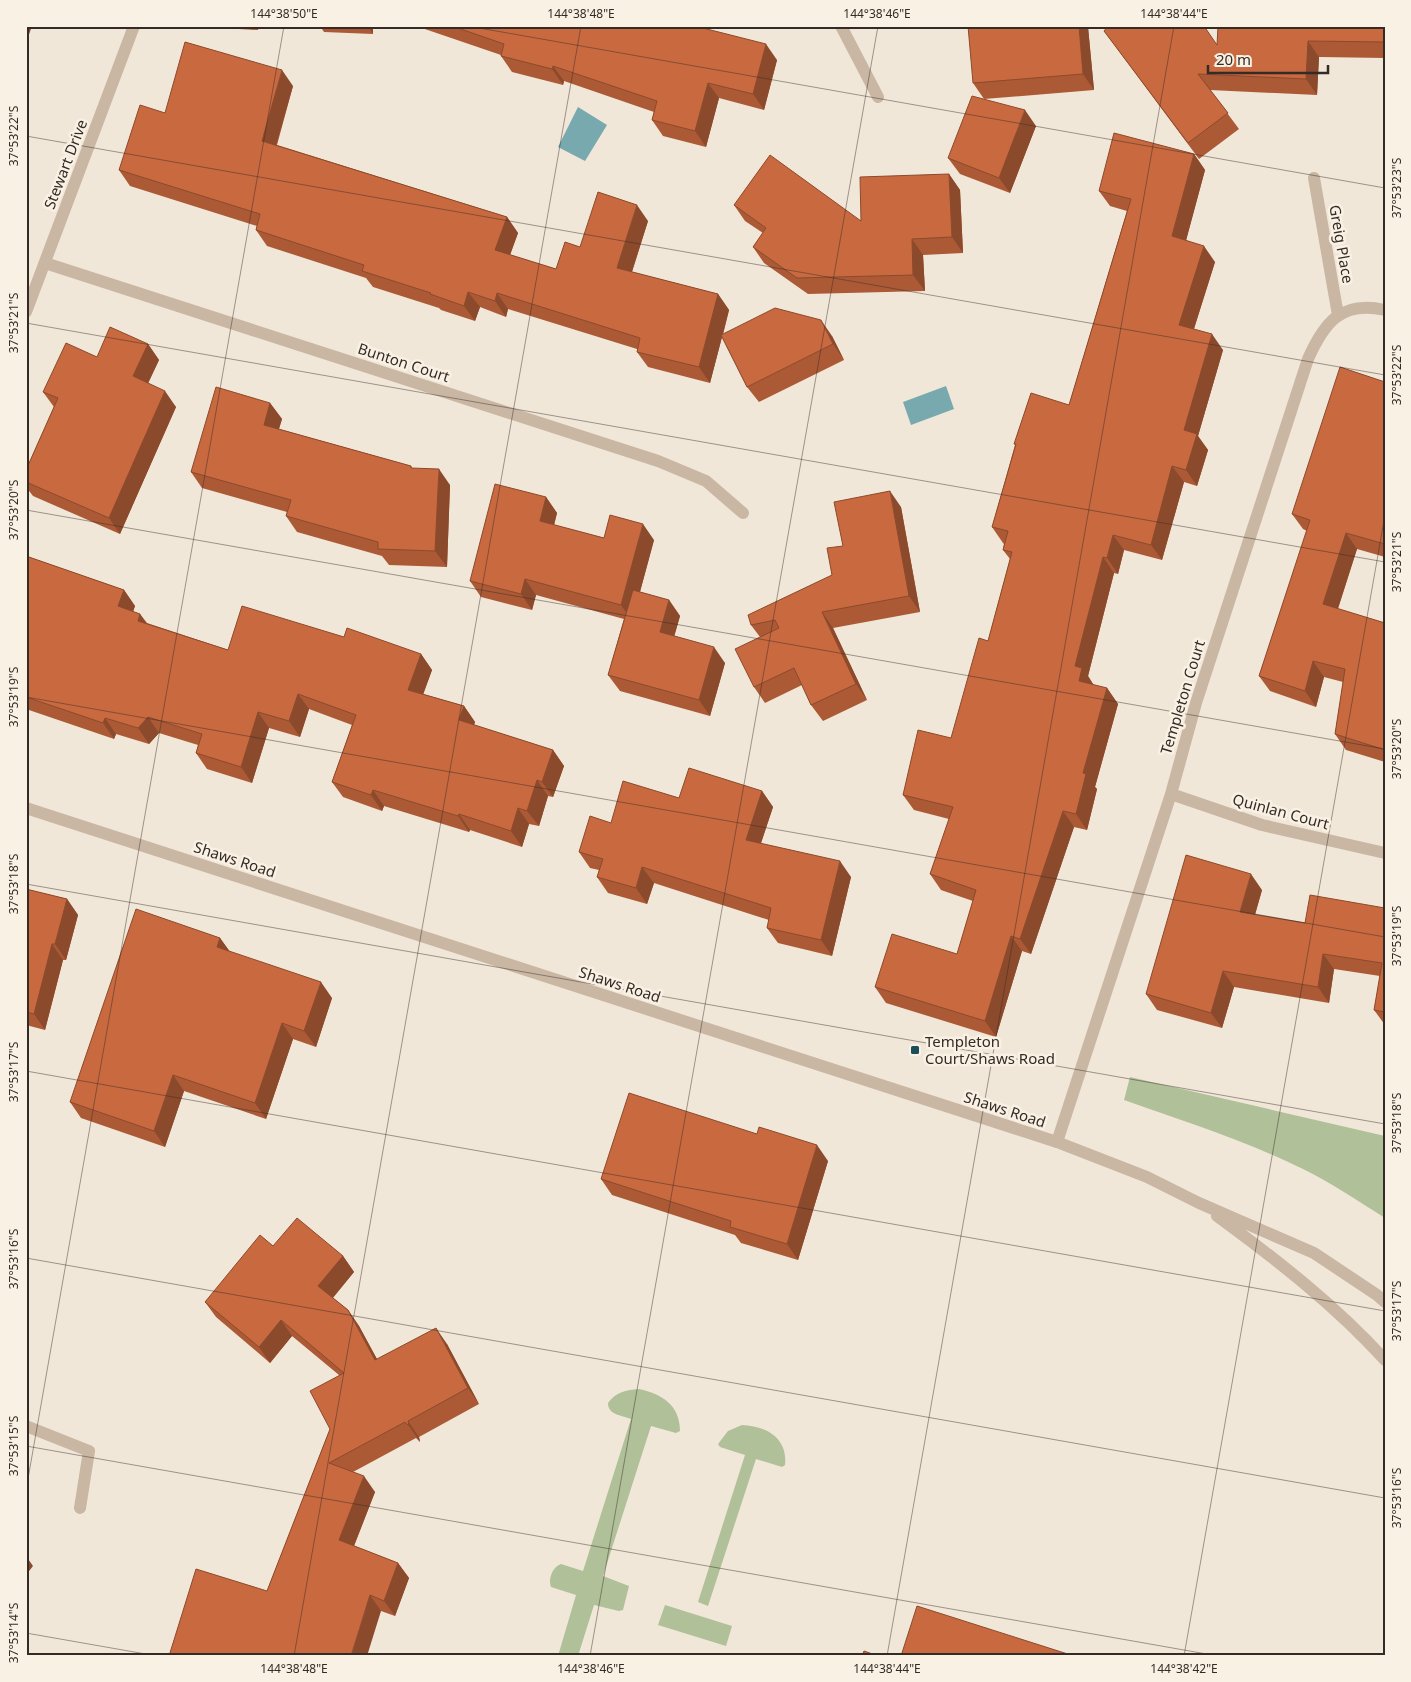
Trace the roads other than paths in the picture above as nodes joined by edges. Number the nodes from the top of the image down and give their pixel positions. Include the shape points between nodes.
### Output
1 (134, 26) edge
2 (841, 26) edge
3 (878, 97) dead end
4 (1314, 178) dead end
5 (45, 263) junction
6 (1385, 310) edge
7 (26, 312) edge
8 (1338, 315) junction
9 (743, 513) dead end
10 (1170, 794) junction
11 (26, 808) edge
12 (1385, 853) edge
13 (1057, 1142) junction
14 (1199, 1203) junction
15 (1385, 1302) edge
16 (1385, 1360) edge
17 (26, 1426) edge
18 (80, 1508) dead end

1 - 5 street, Stewart Drive
2 - 3 street
4 - 8 street, Greig Place
5 - 7 street, Stewart Drive
5 - 9 street, Bunton Court via 658,462 706,481
6 - 8 street, Templeton Court via 1362,308
8 - 10 street, Templeton Court via 1322,329 1308,359 1196,702
10 - 12 street, Quinlan Court via 1262,825
10 - 13 street, Templeton Court
11 - 13 street, Shaws Road
13 - 14 street, Shaws Road via 1147,1177
14 - 15 street, Shaws Road via 1314,1253
14 - 16 street, Shaws Road via 1276,1259 1333,1307
17 - 18 street via 89,1451

